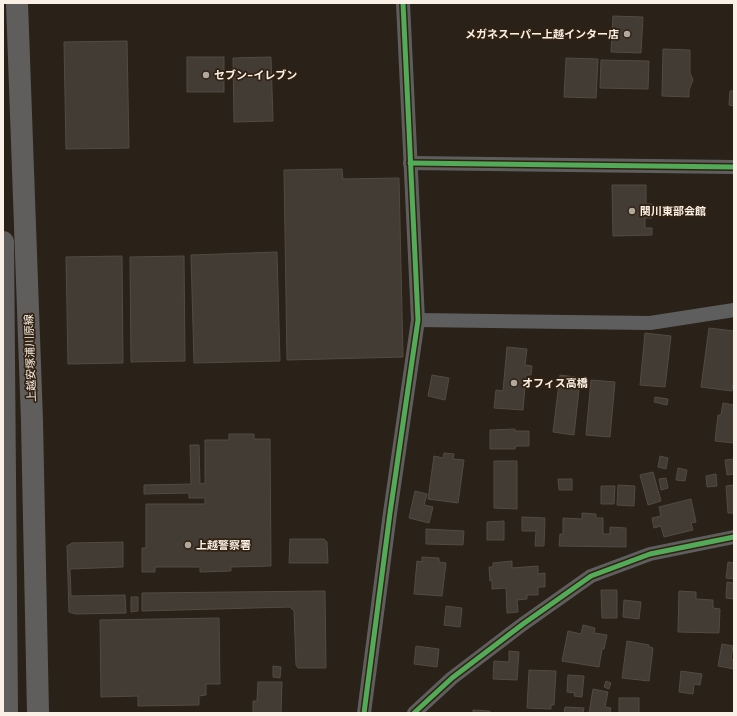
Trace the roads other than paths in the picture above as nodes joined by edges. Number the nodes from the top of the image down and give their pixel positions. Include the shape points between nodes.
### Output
1 (18, 3) edge
2 (403, 3) edge
3 (410, 163) junction
4 (734, 167) edge
5 (3, 242) edge
6 (3, 248) edge
7 (734, 310) edge
8 (418, 320) junction
9 (734, 537) edge
10 (6, 708) edge
11 (38, 713) edge
12 (364, 713) edge
13 (414, 713) edge

1 - 11 main road, 上越安塚浦川原線 via 32,421
2 - 3 street
3 - 4 street
3 - 8 street
5 - 6 main road
6 - 10 main road
7 - 8 street via 650,323
8 - 12 street
9 - 13 street via 650,554 591,576 452,678

